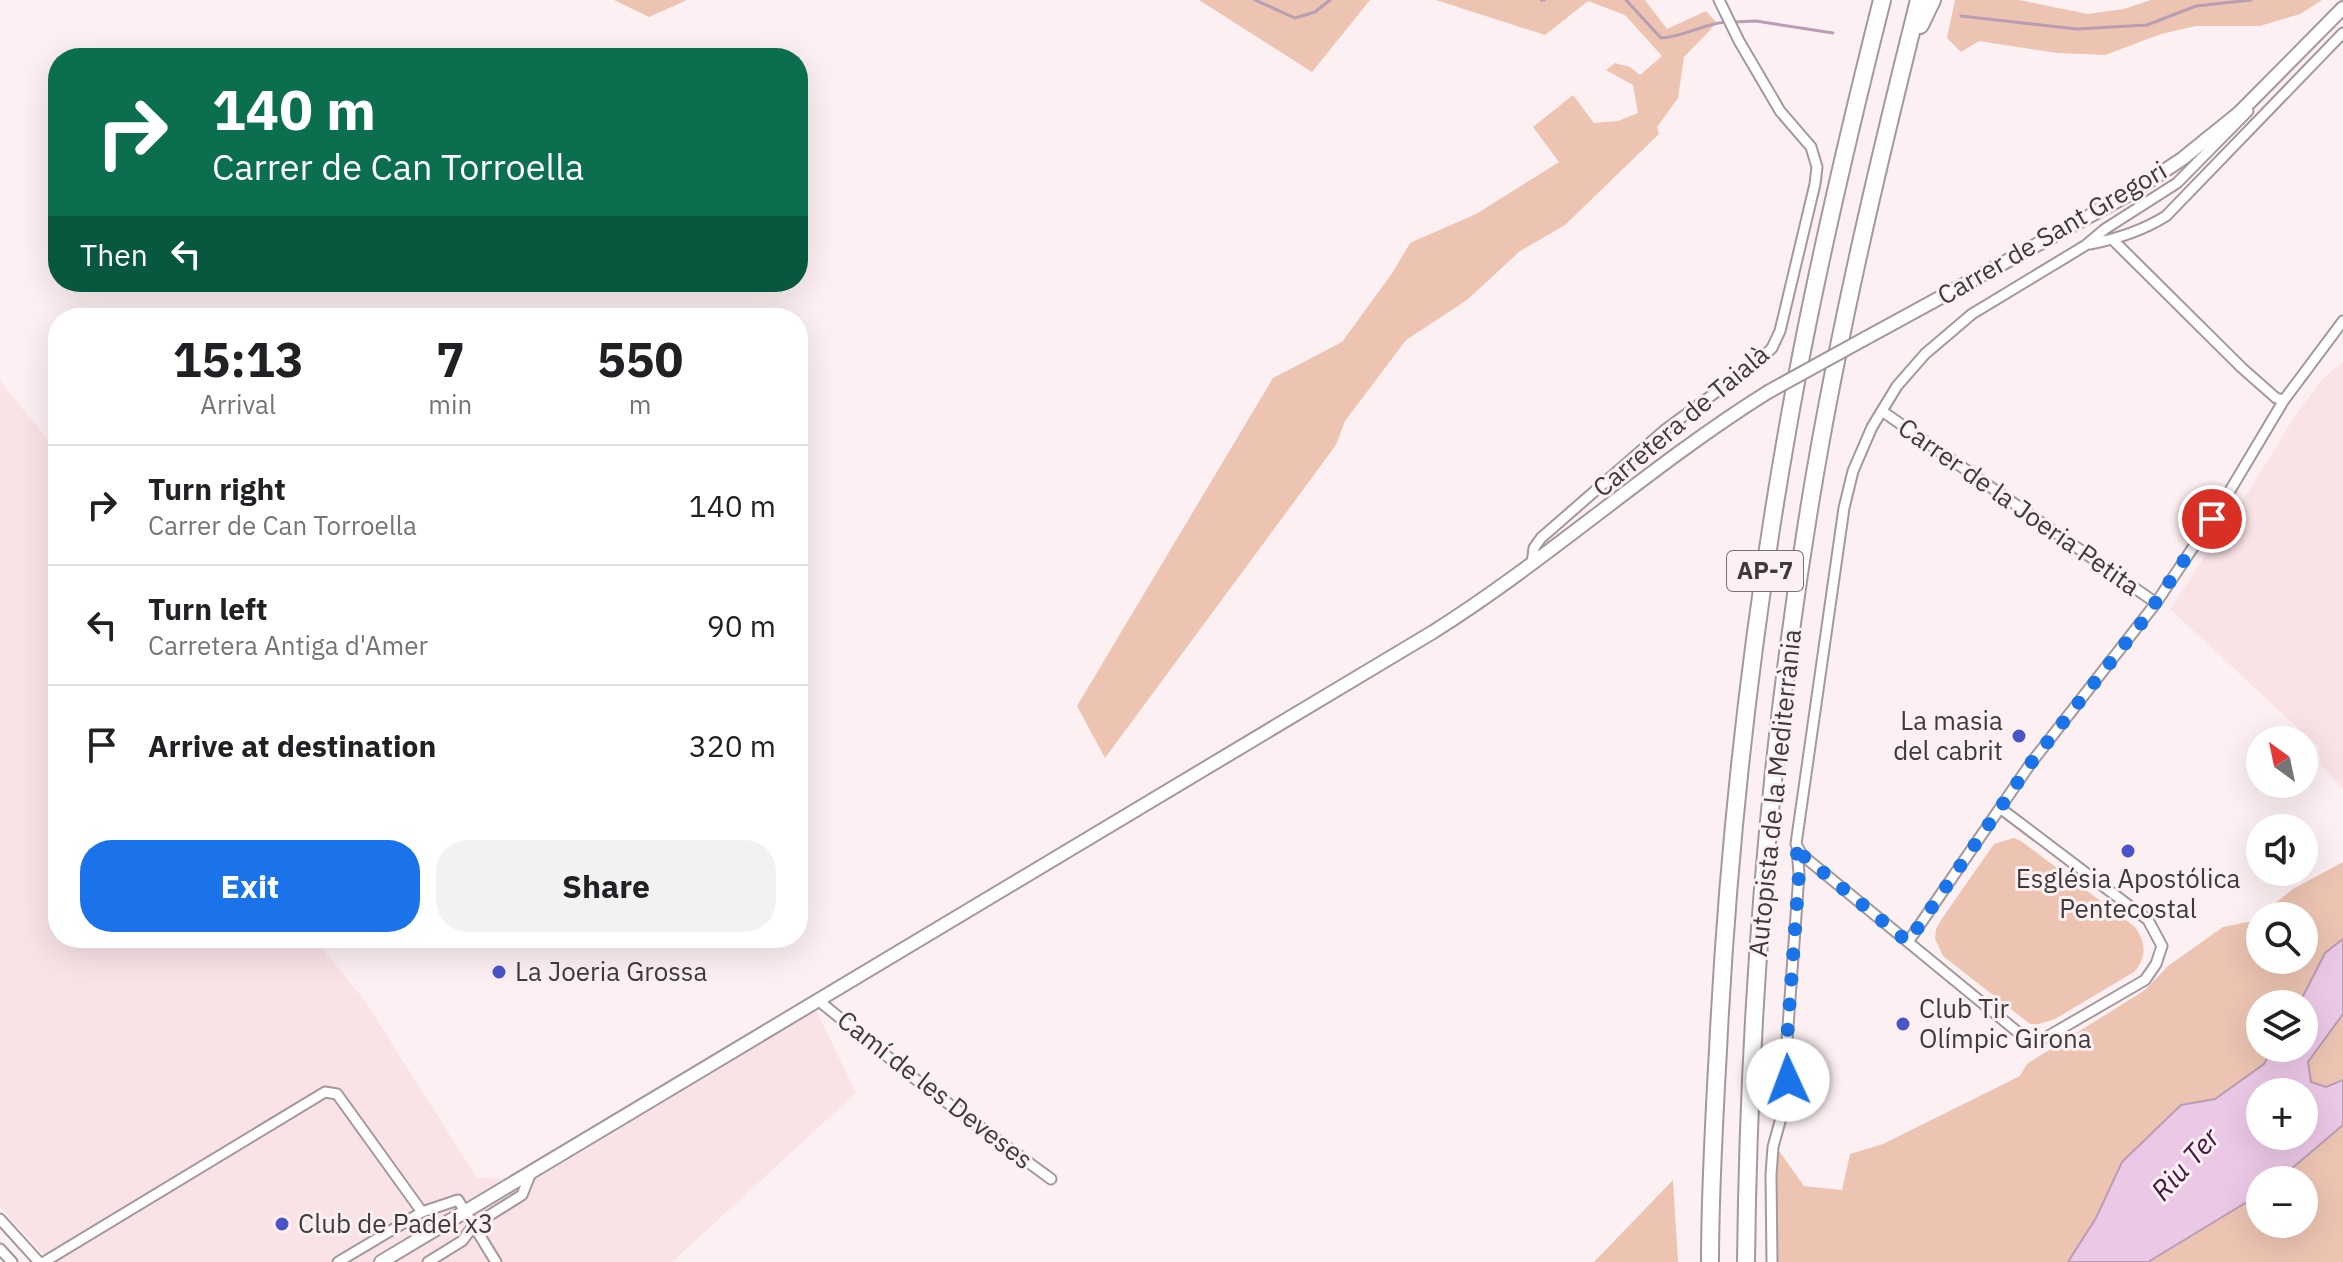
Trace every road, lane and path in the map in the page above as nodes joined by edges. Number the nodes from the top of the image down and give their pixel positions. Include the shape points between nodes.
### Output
1 (1719, 0) edge
2 (1882, 0) edge
3 (1919, 0) edge
4 (1932, 0) edge
5 (2343, 8) edge
6 (2343, 33) edge
7 (1903, 63) junction
8 (2267, 86) junction
9 (2113, 240) junction
10 (2086, 245) junction
11 (2343, 321) edge
12 (2284, 400) junction
13 (1882, 411) junction
14 (1532, 564) junction
15 (2156, 603) junction
16 (2000, 808) junction
17 (1796, 844) junction
18 (1908, 942) junction
19 (819, 1001) junction
20 (530, 1175) junction
21 (1051, 1179) dead end
22 (422, 1212) junction
23 (466, 1212) junction
24 (0, 1219) edge
25 (474, 1225) junction
26 (0, 1249) edge
27 (12, 1262) edge
28 (41, 1262) edge
29 (338, 1262) edge
30 (381, 1262) edge
31 (428, 1262) edge
32 (496, 1262) edge
33 (1710, 1262) edge
34 (1746, 1262) edge
35 (1772, 1262) edge

1 - 14 street, Carretera de Taialà via 1763,84 1811,147 1816,163 1780,331 1761,359 1666,429 1541,538
2 - 33 highway, Autopista de la Mediterrània / AP-7 via 1811,307 1761,595 1725,914
3 - 7 highway, Autopista de la Mediterrània / AP-7
4 - 7 highway
5 - 8 main road, Carrer de Sant Gregori
6 - 9 street, Carrer de Sant Gregori via 2166,216
7 - 34 highway, Autopista de la Mediterrània / AP-7 via 1844,321 1795,605 1759,928
8 - 10 street, Carrer de Sant Gregori via 2187,175
8 - 14 main road, Carrer de Sant Gregori, bridge via 2203,143 2128,195 1768,392 1682,448
9 - 10 street, Carrer de Sant Gregori
9 - 12 street via 2242,368
10 - 13 street via 1972,314 1909,371
11 - 12 street
12 - 15 street
13 - 15 street, Carrer de la Joeria Petita
13 - 17 street via 1862,448 1844,508
14 - 19 main road, Carrer de Sant Gregori via 1419,640
15 - 16 street
16 - 18 street
16 - 18 street via 2148,920 2162,946 2156,964 2145,980 2045,1038 2033,1039 2025,1038
17 - 18 street via 1802,855
17 - 35 street via 1799,874 1787,1096 1771,1175
19 - 20 main road, Carrer de Sant Gregori
19 - 21 street, Camí de les Deveses
20 - 23 main road, Carrer de Sant Gregori
20 - 25 street via 522,1195
22 - 23 street via 458,1200
22 - 28 street via 337,1094 325,1092
22 - 29 street
23 - 25 street
23 - 30 main road, Carrer de Sant Gregori
24 - 28 street
25 - 31 street via 462,1241
25 - 32 street
26 - 27 street

